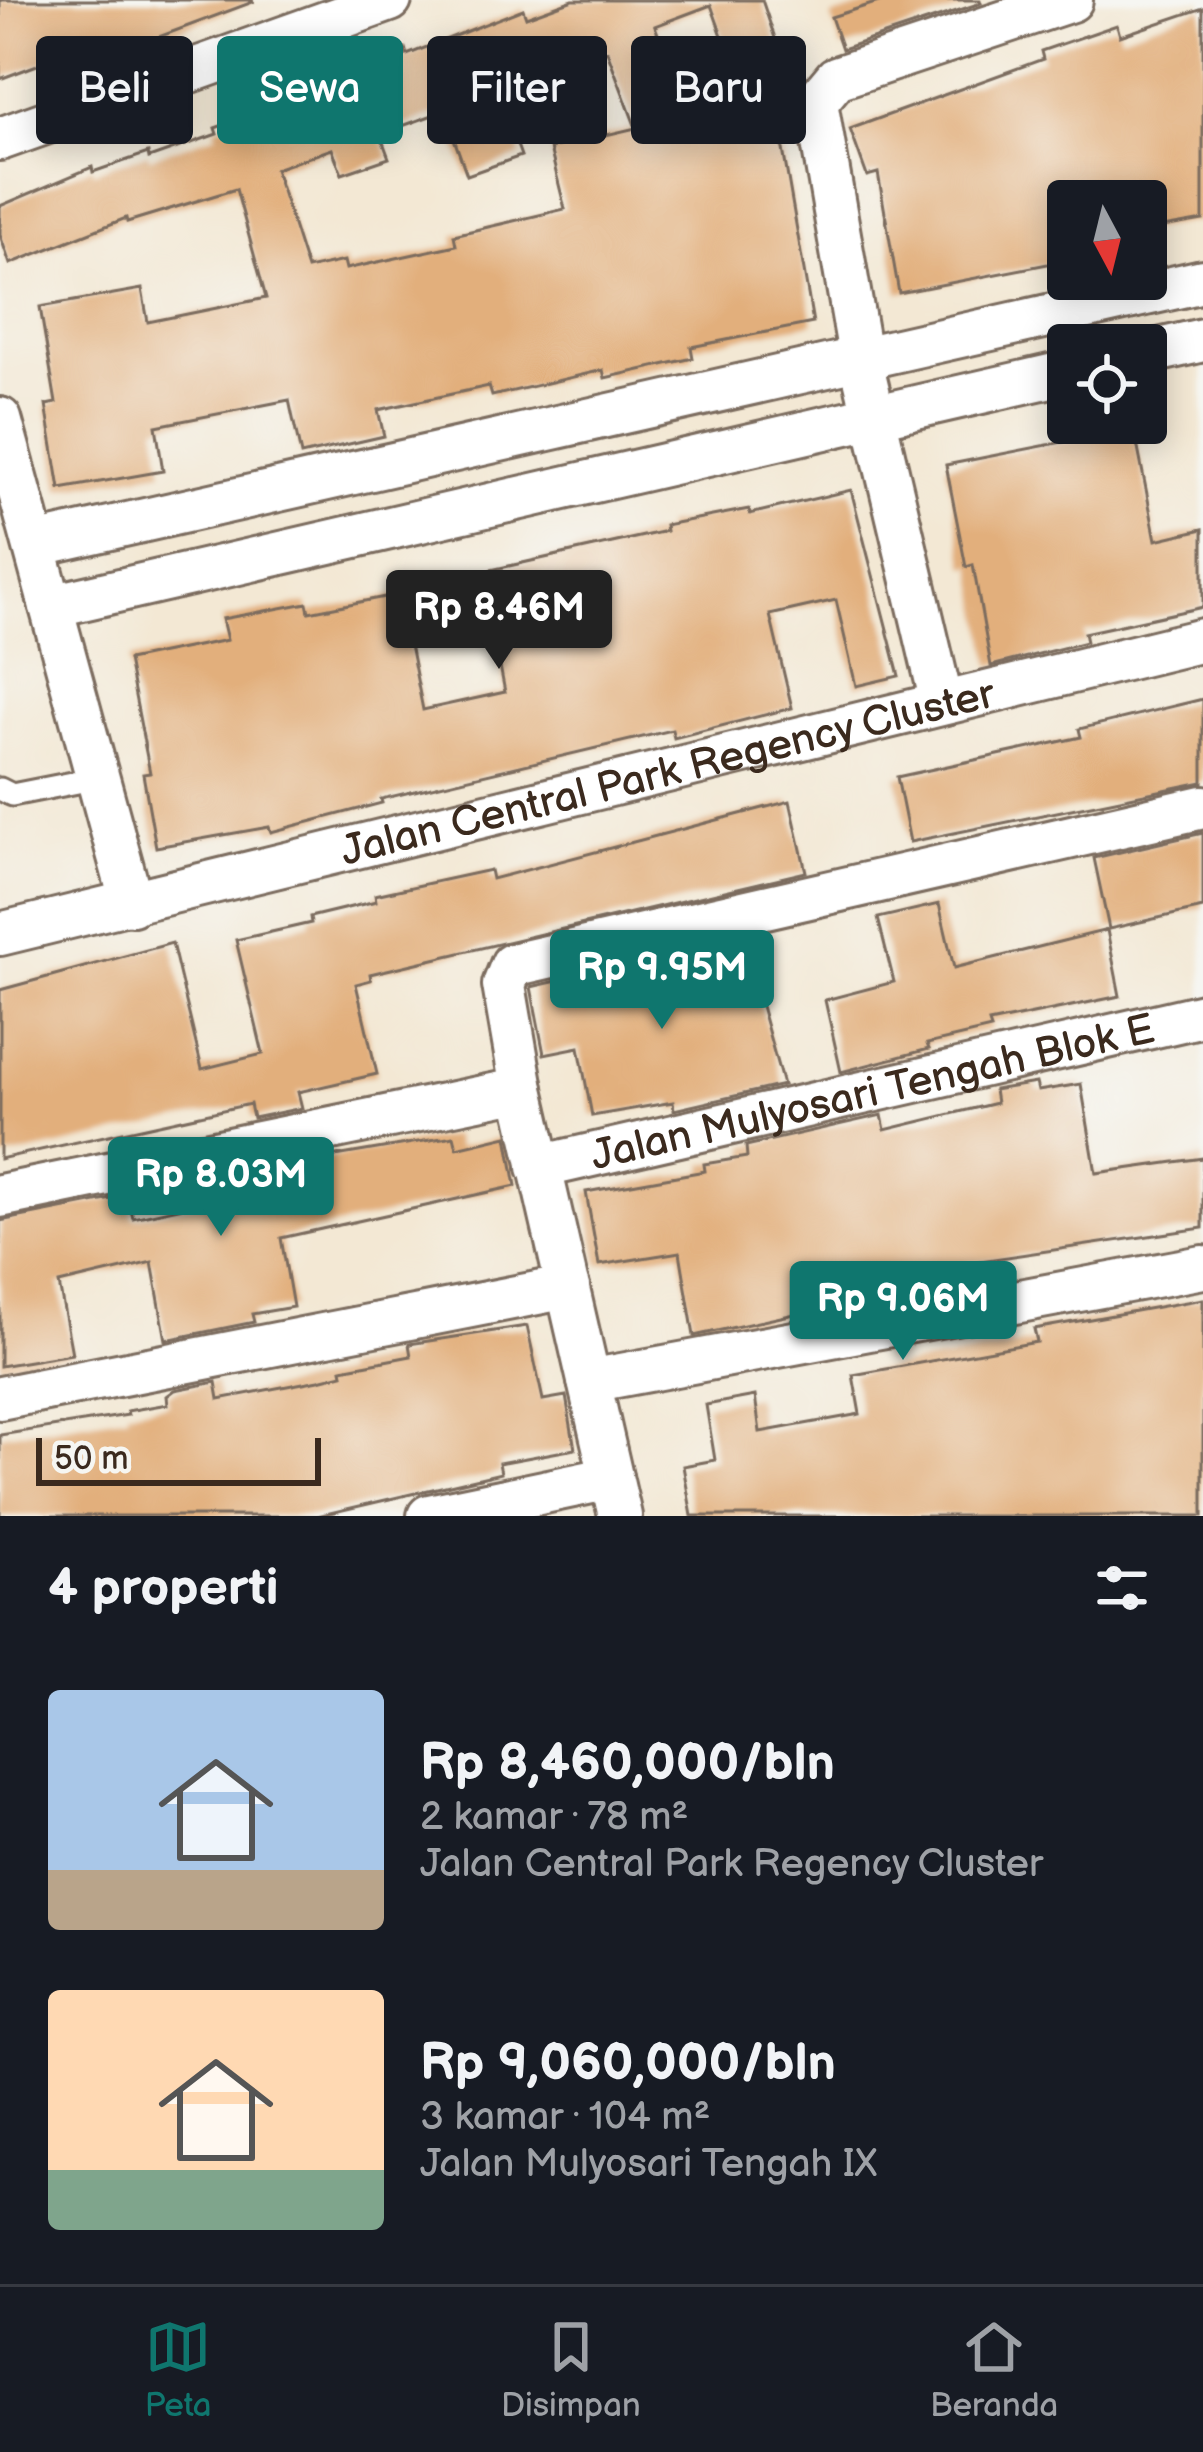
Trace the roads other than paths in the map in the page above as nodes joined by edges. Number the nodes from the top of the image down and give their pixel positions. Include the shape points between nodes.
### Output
1 (390, 0) edge
2 (1071, 0) edge
3 (0, 139) edge
4 (1203, 280) edge
5 (1203, 340) edge
6 (1167, 348) edge
7 (861, 361) junction
8 (1047, 377) edge
9 (875, 419) junction
10 (3, 443) edge
11 (34, 545) junction
12 (51, 606) junction
13 (1203, 640) edge
14 (942, 703) junction
15 (98, 778) junction
16 (0, 789) edge
17 (1203, 807) edge
18 (132, 904) junction
19 (0, 934) edge
20 (1203, 1015) edge
21 (522, 1089) junction
22 (539, 1167) junction
23 (0, 1196) edge
24 (1203, 1268) edge
25 (568, 1287) junction
26 (589, 1381) junction
27 (0, 1398) edge
28 (616, 1497) edge
29 (429, 1516) edge

1 - 3 street
2 - 7 street via 836,78 818,94 815,116
4 - 7 street
5 - 6 street
7 - 9 street
7 - 11 street
8 - 9 street
9 - 12 street
9 - 14 street
10 - 11 street
11 - 12 street
12 - 15 street
13 - 14 street, Jalan Central Park Regency Cluster
14 - 18 street, Jalan Central Park Regency Cluster
15 - 16 lane via 16,795
15 - 18 street
17 - 21 street via 519,962 504,985
18 - 19 street, Jalan Central Park Regency Cluster
20 - 22 street, Jalan Mulyosari Tengah Blok E
21 - 22 street
21 - 23 street
22 - 25 street
24 - 26 street
25 - 26 street
25 - 27 street
26 - 28 street
28 - 29 street

